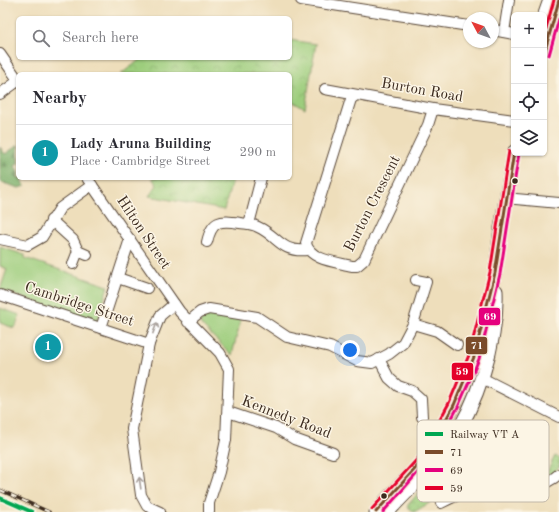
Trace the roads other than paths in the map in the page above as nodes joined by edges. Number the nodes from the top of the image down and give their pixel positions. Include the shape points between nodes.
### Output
1 (301, 0) edge
2 (509, 0) edge
3 (545, 0) edge
4 (550, 0) edge
5 (543, 12) edge
6 (546, 12) edge
7 (463, 25) edge
8 (499, 31) edge
9 (509, 33) edge
10 (0, 54) edge
11 (16, 77) edge
12 (16, 82) edge
13 (325, 89) dead end
14 (0, 94) edge
15 (356, 95) junction
16 (433, 109) junction
17 (511, 120) edge
18 (513, 156) edge
19 (260, 180) edge
20 (90, 182) edge
21 (505, 198) junction
22 (559, 203) edge
23 (51, 220) junction
24 (249, 224) junction
25 (0, 239) edge
26 (130, 239) junction
27 (207, 242) dead end
28 (307, 250) junction
29 (73, 264) dead end
30 (495, 273) junction
31 (118, 278) junction
32 (416, 280) dead end
33 (147, 288) dead end
34 (0, 295) edge
35 (174, 304) junction
36 (188, 322) junction
37 (413, 324) junction
38 (101, 328) junction
39 (149, 344) junction
40 (457, 345) dead end
41 (474, 357) junction
42 (379, 360) junction
43 (479, 377) junction
44 (228, 412) junction
45 (422, 417) dead end
46 (559, 417) edge
47 (446, 420) edge
48 (454, 420) edge
49 (462, 420) edge
50 (334, 452) dead end
51 (417, 467) edge
52 (559, 474) edge
53 (549, 481) edge
54 (417, 482) edge
55 (160, 512) edge
56 (209, 512) edge
57 (376, 512) edge
58 (388, 512) edge

1 - 7 street
2 - 9 street
3 - 5 main road
4 - 6 main road
8 - 9 street
10 - 11 street
12 - 14 street
13 - 15 street, Burton Road
15 - 16 street, Burton Road
15 - 28 street via 351,99 308,234
16 - 17 street, Burton Road
16 - 28 street, Burton Crescent via 428,125 364,260 357,266 352,266 313,255
18 - 21 main road
19 - 24 street
20 - 23 street via 60,208
20 - 26 street, Hilton Street
21 - 22 street
21 - 30 main road
23 - 25 street via 42,237 28,245
23 - 29 street via 83,253
24 - 27 street via 219,221 212,227
24 - 28 street, Burton Crescent via 259,227 284,247
26 - 31 street
26 - 35 street, Hilton Street
30 - 41 main road
30 - 43 main road via 496,303 489,348
31 - 33 street
31 - 38 street
32 - 37 street via 426,282
34 - 38 street, Cambridge Street
35 - 36 street, Hilton Street
39 -> 35 street via 160,316
36 - 42 street via 208,308 222,310 257,317 288,337 330,347 357,361 372,363
36 - 44 street, Hilton Street via 220,353 229,369
37 - 40 street via 437,331
37 - 42 street via 404,343
38 - 39 street, Cambridge Street
55 -> 39 street via 146,506 141,495 132,429
41 - 43 main road
41 - 47 main road
42 - 45 street via 389,378 421,399
43 - 46 street
43 - 48 main road
43 - 49 main road
44 - 50 street, Kennedy Road
44 - 56 street, Hilton Street via 226,440 209,503
51 - 57 main road
52 - 53 street
54 - 58 main road

